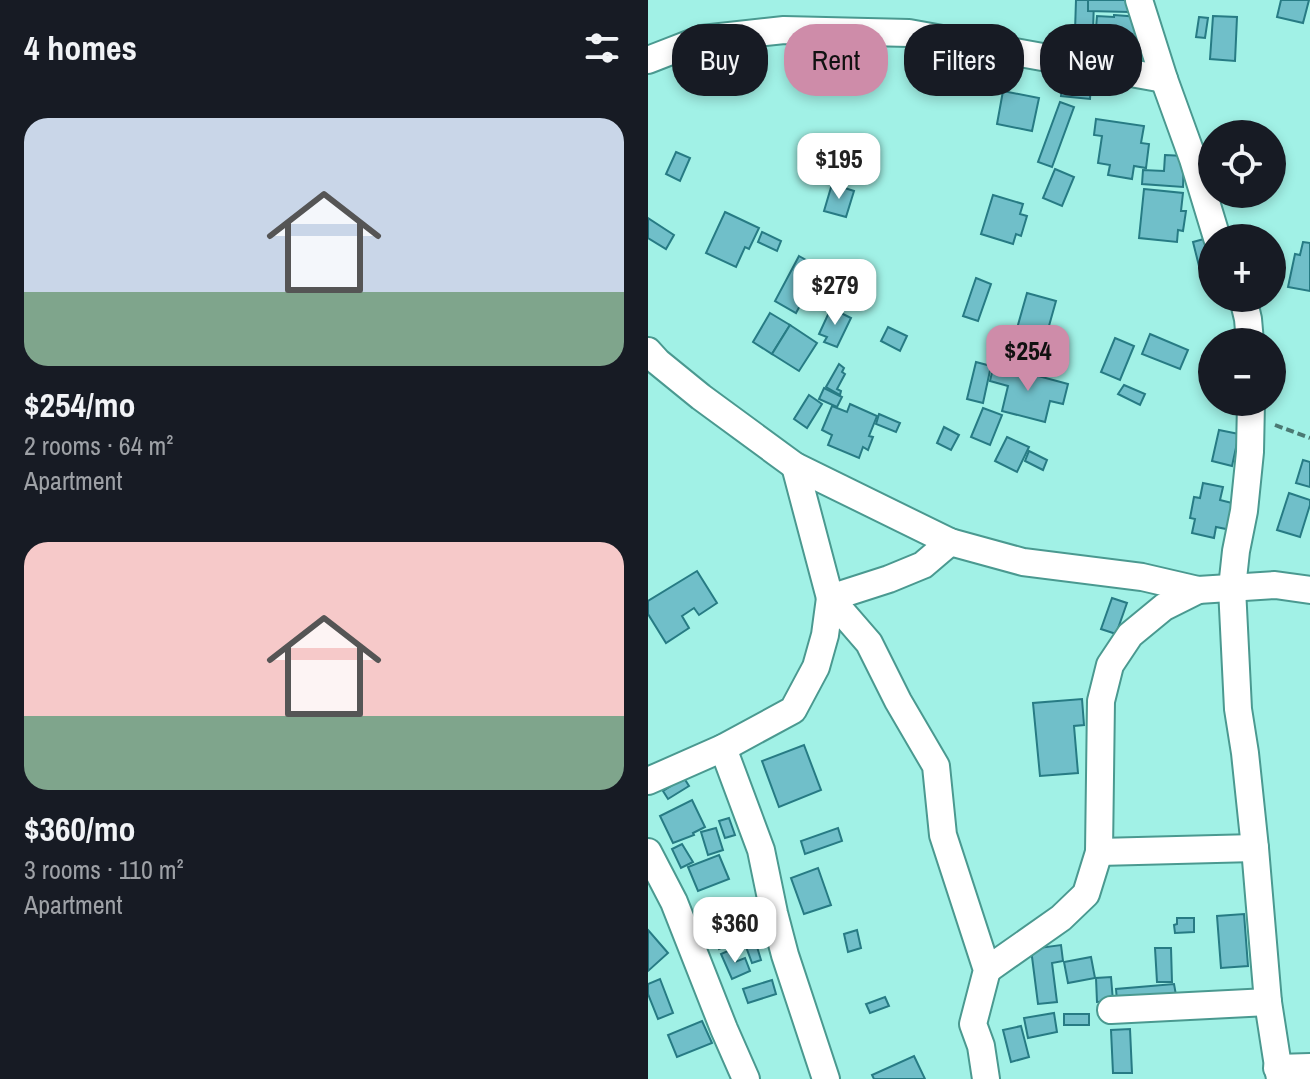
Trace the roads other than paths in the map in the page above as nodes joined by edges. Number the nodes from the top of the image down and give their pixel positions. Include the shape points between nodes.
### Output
1 (1139, 0) edge
2 (648, 60) edge
3 (1164, 79) junction
4 (1213, 224) edge
5 (651, 359) edge
6 (1251, 416) edge
7 (795, 466) junction
8 (950, 542) junction
9 (1232, 588) junction
10 (1198, 590) junction
11 (1310, 590) edge
12 (830, 598) junction
13 (723, 748) junction
14 (648, 781) edge
15 (1255, 848) junction
16 (648, 852) edge
17 (1099, 852) junction
18 (987, 970) junction
19 (1268, 1002) junction
20 (1111, 1010) dead end
21 (1310, 1067) edge
22 (1278, 1073) edge
23 (820, 1077) edge
24 (746, 1079) edge
25 (986, 1079) edge

1 - 3 street
2 - 3 street via 702,39 784,30 909,33
3 - 4 street
5 - 7 street
6 - 9 street
7 - 8 street
7 - 12 street
8 - 10 street via 1023,562
8 - 12 street via 923,565
9 - 10 street
9 - 11 street via 1275,585
9 - 15 street via 1238,709
10 - 17 street via 1164,607 1130,635 1110,665 1101,701
12 - 13 street via 816,667 793,710
12 - 18 street via 869,643 936,766 943,835
13 - 14 street
13 - 23 street via 761,850
15 - 17 street
15 - 19 street
16 - 24 street via 674,902
17 - 18 street via 1086,894
18 - 25 street via 973,1024
19 - 20 street
19 - 22 street
21 - 22 street

